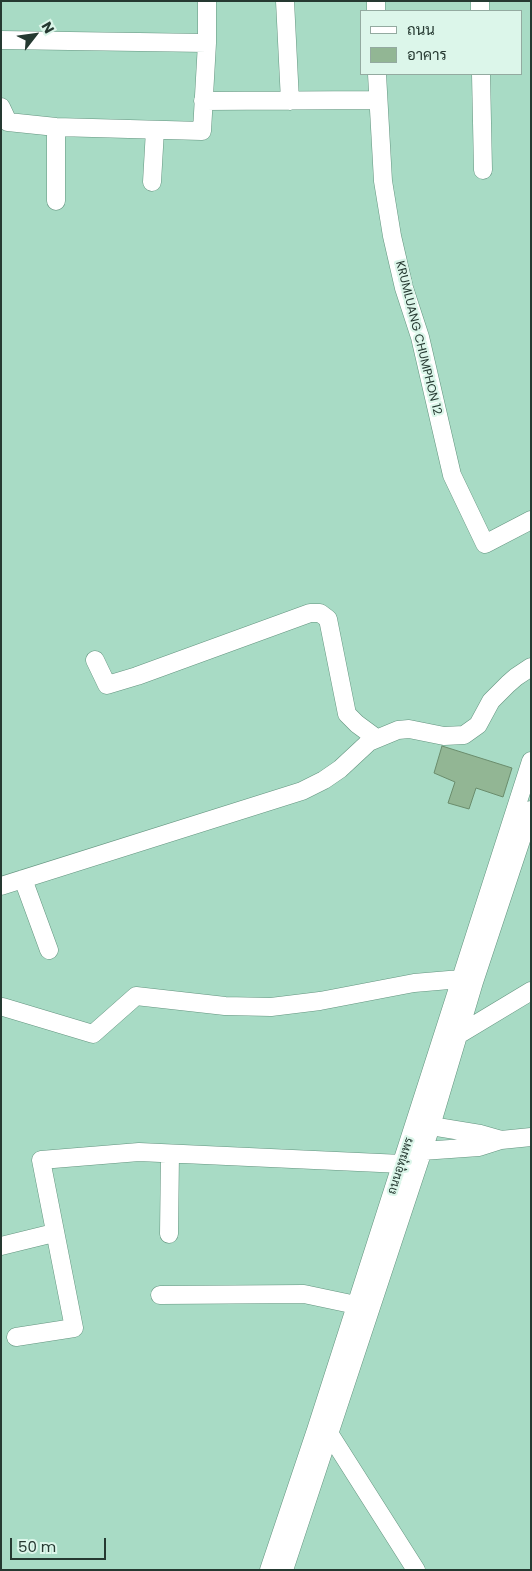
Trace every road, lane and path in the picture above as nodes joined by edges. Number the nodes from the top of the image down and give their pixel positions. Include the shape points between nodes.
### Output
1 (207, 1) edge
2 (285, 1) edge
3 (1, 40) edge
4 (207, 43) junction
5 (377, 75) edge
6 (481, 75) edge
7 (378, 100) junction
8 (203, 101) junction
9 (290, 101) junction
10 (1, 107) edge
11 (56, 127) junction
12 (155, 130) junction
13 (483, 170) dead end
14 (152, 182) dead end
15 (56, 201) dead end
16 (531, 520) edge
17 (95, 660) dead end
18 (531, 667) edge
19 (376, 738) junction
20 (531, 762) edge
21 (531, 810) edge
22 (23, 880) junction
23 (1, 886) edge
24 (48, 950) dead end
25 (461, 979) junction
26 (531, 991) edge
27 (3, 1007) dead end
28 (458, 1035) junction
29 (431, 1126) junction
30 (531, 1137) edge
31 (501, 1140) junction
32 (422, 1151) junction
33 (170, 1154) junction
34 (402, 1164) junction
35 (54, 1233) junction
36 (169, 1234) dead end
37 (1, 1246) edge
38 (160, 1294) dead end
39 (356, 1305) junction
40 (16, 1337) dead end
41 (329, 1434) junction
42 (269, 1570) edge
43 (284, 1570) edge
44 (416, 1570) edge

1 - 4 street
2 - 9 street
3 - 4 street
4 - 8 street
5 - 7 street, KRUMLUANG CHUMPHON 12
6 - 13 street
7 - 9 street
7 - 16 street, KRUMLUANG CHUMPHON 12 via 382,182 392,236 420,337 452,475 485,544
8 - 9 street
8 - 12 street via 202,131
10 - 11 street via 8,122
11 - 12 street
11 - 15 street
12 - 14 street
17 - 19 street via 107,685 310,613 320,613 328,619 347,714
18 - 19 street via 491,701 478,725 464,735 444,736 408,729
19 - 22 street via 340,769 302,791
20 - 25 street, ถนนอุทุมพร
21 - 28 street, ถนนอุทุมพร
22 - 23 street
22 - 24 street
25 - 27 street via 414,983 271,1007 224,1006 136,996 93,1034
25 - 34 street, ถนนอุทุมพร
26 - 28 street
28 - 29 street, ถนนอุทุมพร
29 - 31 street
29 - 32 street, ถนนอุทุมพร
30 - 31 street
31 - 32 street via 479,1147
32 - 41 street, ถนนอุทุมพร
33 - 34 street
33 - 35 street via 138,1152 41,1160
33 - 36 street
34 - 39 street, ถนนอุทุมพร
35 - 37 street
35 - 40 street via 74,1328
38 - 39 street via 304,1294
39 - 42 street, ถนนอุทุมพร
41 - 43 street, ถนนอุทุมพร
41 - 44 street

